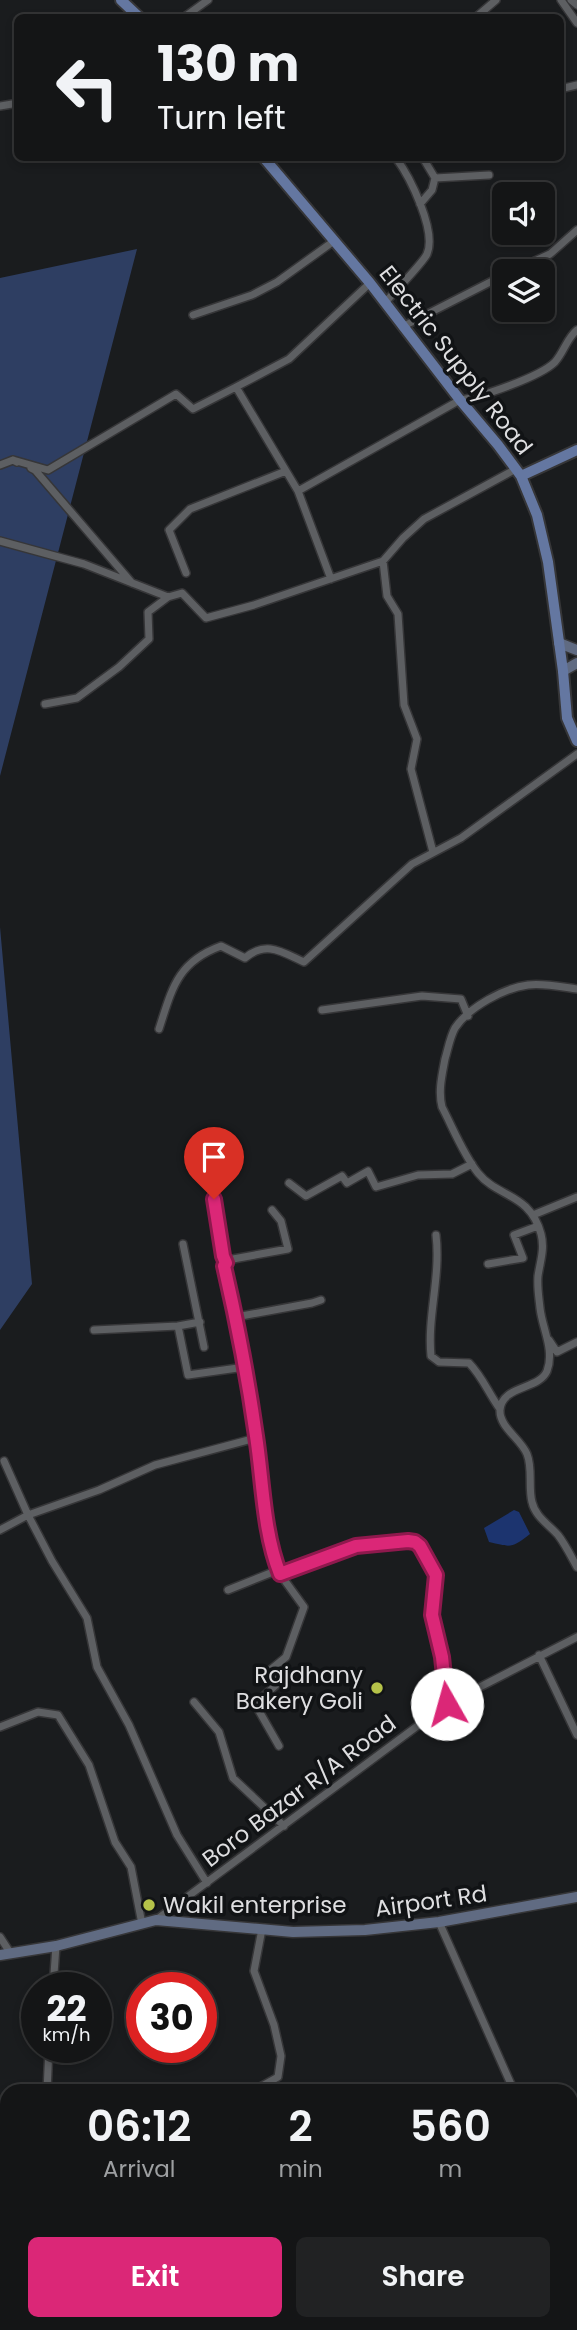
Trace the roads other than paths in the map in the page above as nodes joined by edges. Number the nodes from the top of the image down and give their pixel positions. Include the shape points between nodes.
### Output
1 (121, 0) edge
2 (208, 0) edge
3 (496, 0) edge
4 (561, 0) edge
5 (571, 0) edge
6 (577, 5) edge
7 (136, 14) edge
8 (189, 14) edge
9 (480, 14) edge
10 (577, 23) edge
11 (267, 161) edge
12 (398, 161) edge
13 (426, 161) edge
14 (489, 176) dead end
15 (435, 178) junction
16 (420, 204) junction
17 (577, 230) edge
18 (334, 241) junction
19 (539, 259) edge
20 (492, 281) edge
21 (370, 283) junction
22 (385, 303) junction
23 (193, 315) dead end
24 (402, 327) junction
25 (577, 330) edge
26 (236, 387) junction
27 (460, 400) junction
28 (577, 450) edge
29 (13, 460) junction
30 (0, 465) edge
31 (286, 471) junction
32 (518, 473) junction
33 (298, 491) junction
34 (0, 541) edge
35 (383, 561) junction
36 (186, 573) dead end
37 (331, 579) junction
38 (132, 583) junction
39 (168, 597) junction
40 (559, 643) junction
41 (577, 650) edge
42 (577, 663) edge
43 (563, 671) junction
44 (45, 704) dead end
45 (577, 741) edge
46 (577, 754) edge
47 (433, 852) junction
48 (577, 989) edge
49 (322, 1010) dead end
50 (468, 1016) junction
51 (159, 1029) dead end
52 (472, 1164) junction
53 (289, 1183) dead end
54 (577, 1197) edge
55 (214, 1199) dead end
56 (272, 1210) dead end
57 (533, 1215) junction
58 (538, 1226) junction
59 (436, 1235) dead end
60 (183, 1244) dead end
61 (226, 1263) junction
62 (488, 1264) dead end
63 (321, 1300) dead end
64 (236, 1317) junction
65 (200, 1322) junction
66 (178, 1325) junction
67 (94, 1330) dead end
68 (549, 1340) junction
69 (577, 1342) edge
70 (204, 1347) dead end
71 (245, 1367) junction
72 (500, 1409) junction
73 (256, 1438) junction
74 (4, 1461) dead end
75 (28, 1515) junction
76 (0, 1530) edge
77 (577, 1567) edge
78 (279, 1572) junction
79 (228, 1590) dead end
80 (577, 1637) edge
81 (539, 1655) junction
82 (194, 1702) dead end
83 (447, 1704) junction
84 (0, 1727) edge
85 (577, 1735) edge
86 (279, 1746) dead end
87 (284, 1826) junction
88 (207, 1883) junction
89 (577, 1897) edge
90 (156, 1920) junction
91 (439, 1922) junction
92 (142, 1924) junction
93 (262, 1930) junction
94 (0, 1937) edge
95 (56, 1946) junction
96 (11, 1954) junction
97 (0, 1955) edge
98 (54, 1972) edge
99 (48, 2063) edge
100 (47, 2084) edge
101 (268, 2084) edge
102 (511, 2084) edge

1 - 7 main road
2 - 8 street
3 - 9 street
4 - 10 street
5 - 6 street
11 - 18 main road, Electric Supply Road
12 - 16 street
13 - 15 street
14 - 15 street
15 - 16 street
16 - 22 street via 429,242 426,255
17 - 19 street
18 - 21 main road, Electric Supply Road
18 - 23 street via 252,295
20 - 24 street
21 - 22 main road, Electric Supply Road
21 - 26 street via 289,359
22 - 24 main road, Electric Supply Road
24 - 27 main road, Electric Supply Road
25 - 27 street via 555,362 537,373
26 - 29 street via 193,410 176,394 48,470
26 - 31 street
27 - 32 main road, Electric Supply Road
27 - 33 street
28 - 32 main road
29 - 30 street
29 - 38 street via 35,470
31 - 33 street
31 - 36 street via 190,509 169,530
32 - 35 street via 424,519
32 - 40 main road, Electric Supply Road via 537,515
33 - 37 street
34 - 38 street via 84,564
35 - 37 street
35 - 47 street via 387,596 398,614 404,705 417,738 411,769
37 - 39 street via 206,618 182,593
38 - 39 street
39 - 44 street via 148,612 149,639 118,667 77,698
40 - 41 main road
40 - 43 main road, Electric Supply Road
42 - 43 main road
43 - 45 main road, Electric Supply Road via 567,718
46 - 47 street via 461,838
47 - 51 street via 412,864 304,962 275,949 255,949 245,958 221,946 201,953 174,982
48 - 50 street via 529,985 495,994
49 - 50 street via 422,996 461,999
50 - 52 street via 449,1041 440,1098
52 - 53 street via 452,1174 418,1175 376,1187 368,1171 347,1183 342,1176 306,1196
52 - 57 street via 480,1176
54 - 57 street
55 - 61 street
56 - 61 street via 281,1221 288,1249
57 - 58 street
58 - 62 street via 514,1235 523,1258
58 - 68 street via 543,1256 538,1287 541,1319
59 - 72 street via 439,1260 431,1356 439,1362 469,1363
60 - 65 street
61 - 64 street
63 - 64 street
64 - 71 street
65 - 66 street
65 - 70 street
66 - 67 street
66 - 71 street via 188,1375
68 - 69 street via 557,1352
68 - 72 street via 547,1371 505,1397
71 - 73 street
72 - 77 street via 511,1436 519,1440 528,1456 532,1503 538,1516 559,1536
73 - 75 street via 155,1465
73 - 78 street via 266,1520
74 - 75 street
75 - 76 street
75 - 88 street via 87,1619 97,1667 129,1725 177,1835
78 - 79 street
78 - 83 street via 356,1546 415,1542 436,1575 432,1615
78 - 86 street via 304,1607 286,1657 269,1671 276,1685 255,1704
80 - 81 street, Boro Bazar R/A Road
81 - 83 street, Boro Bazar R/A Road
81 - 85 street
82 - 87 street via 219,1732 233,1778
83 - 87 street, Boro Bazar R/A Road
84 - 92 street via 38,1712 58,1715 89,1765 115,1842 131,1867
87 - 88 street, Boro Bazar R/A Road
88 - 90 street, Boro Bazar R/A Road
89 - 91 main road, Airport Rd
90 - 92 main road, Airport Rd
90 - 93 main road, Airport Rd
91 - 93 main road, Airport Rd via 353,1930
91 - 102 street
92 - 95 main road, Airport Rd
93 - 101 street via 254,1971 281,2056 278,2077
94 - 96 street
95 - 96 main road, Airport Rd
95 - 98 street
96 - 97 main road, Airport Rd
99 - 100 street

